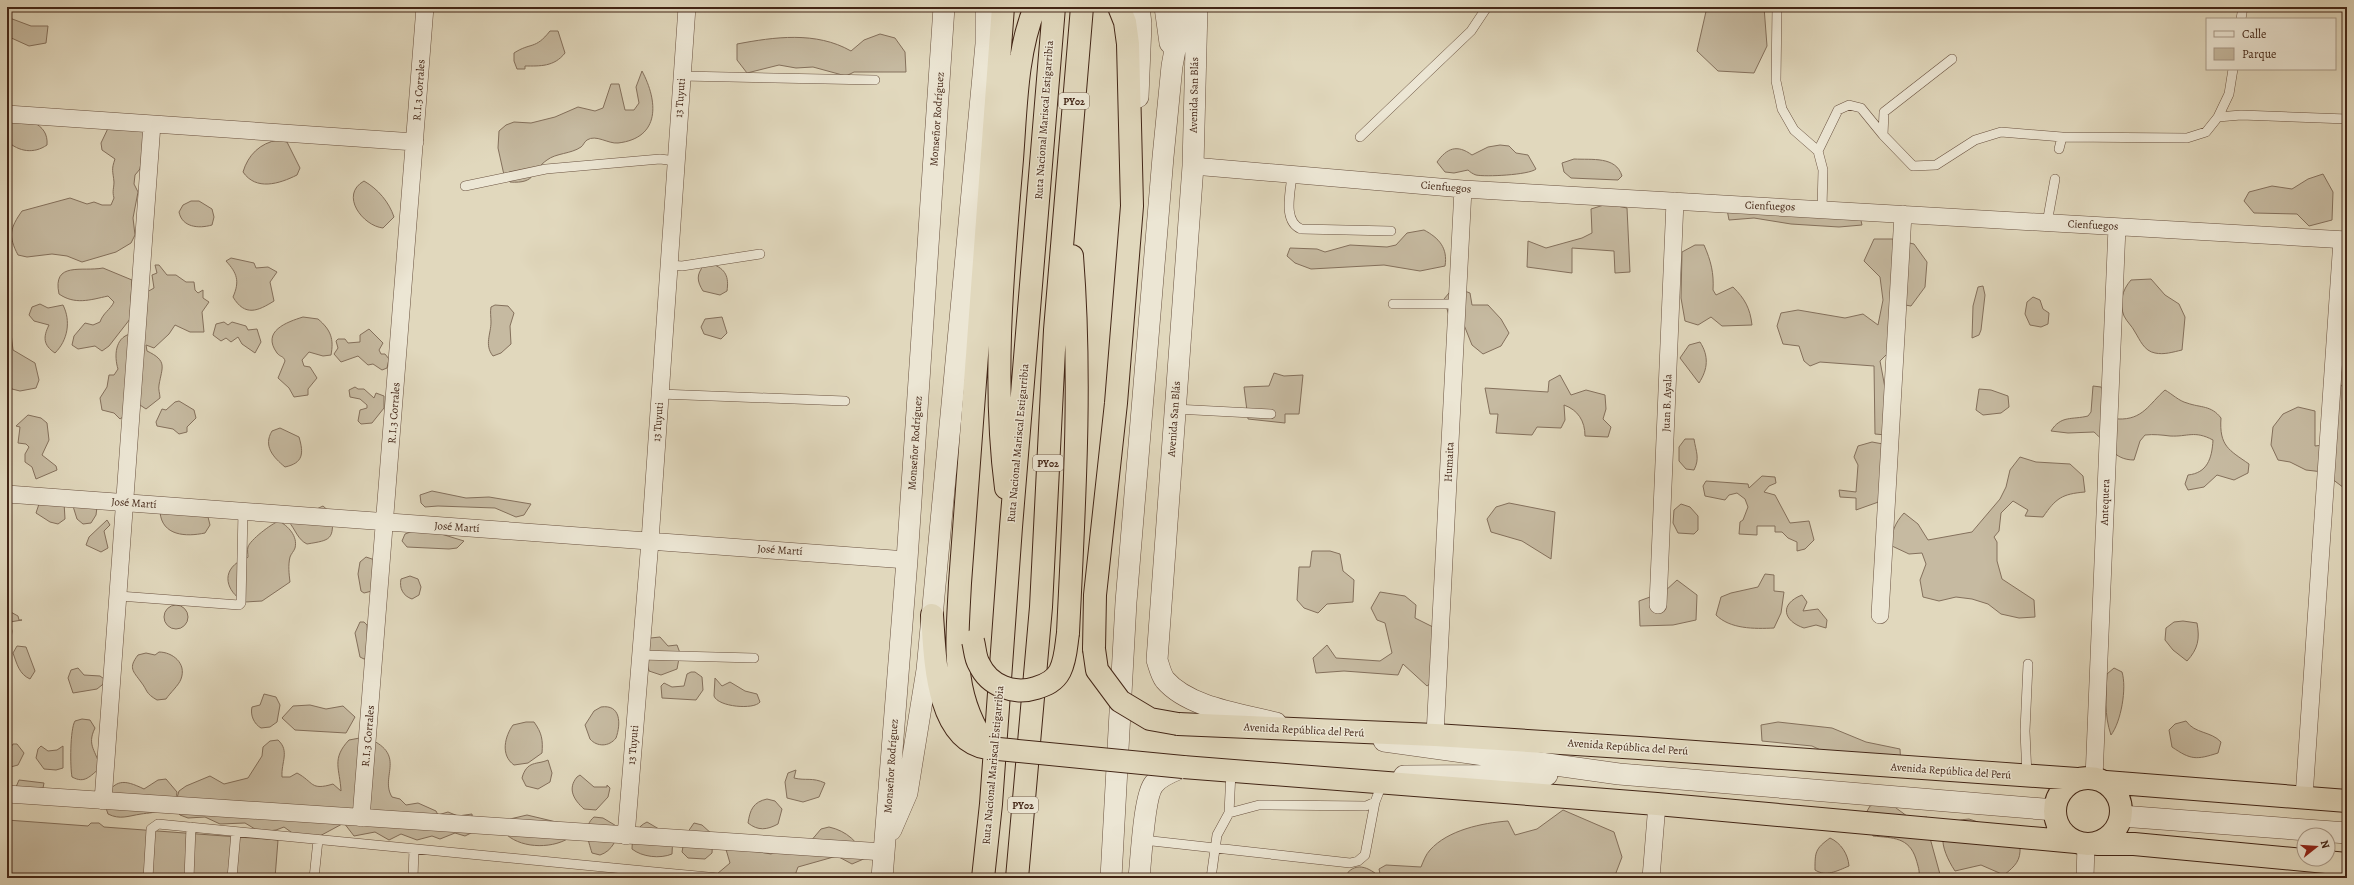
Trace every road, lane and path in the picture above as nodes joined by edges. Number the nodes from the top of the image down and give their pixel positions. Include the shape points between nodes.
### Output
1 (425, 7) edge
2 (687, 7) edge
3 (944, 7) edge
4 (986, 7) edge
5 (1003, 7) edge
6 (1054, 7) edge
7 (1082, 7) edge
8 (1165, 7) edge
9 (1183, 7) edge
10 (1196, 7) edge
11 (1487, 7) edge
12 (1777, 7) edge
13 (2243, 7) edge
14 (1128, 12) edge
15 (1032, 15) edge
16 (2241, 18) edge
17 (1952, 59) dead end
18 (1172, 66) junction
19 (2233, 70) edge
20 (682, 76) junction
21 (875, 80) dead end
22 (7, 114) edge
23 (2218, 117) junction
24 (2347, 119) edge
25 (152, 124) junction
26 (1883, 134) junction
27 (1360, 137) dead end
28 (2062, 137) junction
29 (415, 142) junction
30 (2059, 149) dead end
31 (1818, 151) junction
32 (676, 161) junction
33 (1193, 166) junction
34 (1292, 174) junction
35 (2055, 179) dead end
36 (465, 186) dead end
37 (1463, 189) junction
38 (1067, 195) junction
39 (1676, 201) junction
40 (1822, 208) junction
41 (1903, 214) junction
42 (2047, 223) junction
43 (2117, 227) junction
44 (1391, 231) dead end
45 (2345, 240) edge
46 (760, 254) dead end
47 (669, 265) junction
48 (1393, 304) dead end
49 (1457, 304) junction
50 (660, 394) junction
51 (845, 401) dead end
52 (1175, 409) junction
53 (1271, 414) dead end
54 (967, 490) junction
55 (7, 494) edge
56 (126, 503) junction
57 (243, 511) junction
58 (386, 522) junction
59 (1011, 527) junction
60 (650, 541) junction
61 (907, 560) junction
62 (119, 596) junction
63 (1658, 605) dead end
64 (932, 615) junction
65 (1880, 615) dead end
66 (640, 655) junction
67 (754, 658) dead end
68 (2028, 664) dead end
69 (1303, 730) junction
70 (1435, 735) junction
71 (988, 748) junction
72 (1183, 767) junction
73 (1231, 772) junction
74 (1619, 774) junction
75 (1300, 776) junction
76 (2027, 776) junction
77 (2092, 780) junction
78 (1378, 793) junction
79 (7, 794) edge
80 (2304, 797) junction
81 (103, 800) junction
82 (2347, 801) edge
83 (1657, 804) junction
84 (2055, 810) junction
85 (1229, 813) junction
86 (2121, 816) junction
87 (361, 818) junction
88 (191, 827) junction
89 (236, 832) junction
90 (2347, 833) edge
91 (626, 836) junction
92 (318, 840) junction
93 (1143, 840) junction
94 (2087, 844) junction
95 (885, 846) junction
96 (1215, 847) junction
97 (414, 849) junction
98 (2347, 864) edge
99 (665, 876) edge
100 (148, 878) edge
101 (189, 878) edge
102 (232, 878) edge
103 (314, 878) edge
104 (413, 878) edge
105 (719, 878) edge
106 (882, 878) edge
107 (983, 878) edge
108 (1017, 878) edge
109 (1111, 878) edge
110 (1139, 878) edge
111 (1211, 878) edge
112 (1650, 878) edge
113 (2085, 878) edge

1 - 29 street, R.I.3 Corrales
2 - 20 street, 13 Tuyuti
3 - 61 street, Monseñor Rodríguez
4 - 64 street via 985,52
5 - 54 highway
6 - 59 highway, Ruta Nacional Mariscal Estigarribia / PY02
7 - 38 highway, PY02
8 - 18 street
9 - 18 street
10 - 33 street, Avenida San Blás
11 - 27 lane via 1471,31
12 - 31 lane via 1776,81 1782,109 1794,130
13 - 16 lane
14 - 69 highway, Avenida República del Perú, bridge via 1132,206 1116,403 1095,595 1094,649 1097,670 1120,702 1150,720 1178,724
15 - 59 highway via 1019,88 1002,287 1001,455
17 - 26 lane via 1884,112
18 - 109 street via 1126,602
19 - 23 lane via 2229,94
20 - 21 lane
20 - 32 street, 13 Tuyuti
22 - 25 street
23 - 24 lane via 2242,115
23 - 28 lane via 2206,132 2187,138
25 - 29 street
25 - 56 street
26 - 28 lane via 1913,166 1936,165 1975,140 2001,132
26 - 31 lane via 1861,108 1849,105 1838,110
28 - 30 lane
29 - 58 street, R.I.3 Corrales
31 - 40 lane via 1824,170
32 - 36 lane via 660,158 546,169
32 - 47 street, 13 Tuyuti
33 - 34 street, Cienfuegos
33 - 52 street, Avenida San Blás
34 - 37 street, Cienfuegos
34 - 44 lane via 1290,219 1294,226 1301,229
35 - 42 lane
37 - 39 street, Cienfuegos
37 - 49 street, Humaita
38 - 54 highway, bridge via 1074,287 1077,448 1065,659 1049,684 1026,691 1006,689 992,681 979,664 973,641
38 - 108 highway, PY02 via 1055,330 1041,607
39 - 40 street, Cienfuegos
39 - 63 street, Juan B. Ayala
40 - 41 street, Cienfuegos
41 - 42 street, Cienfuegos
41 - 65 street
42 - 43 street, Cienfuegos
43 - 45 street, Cienfuegos
43 - 77 street, Antequera
45 - 80 street
46 - 47 lane via 682,266
47 - 50 street, 13 Tuyuti
48 - 49 lane
49 - 70 street, Humaita
50 - 51 lane
50 - 60 street, 13 Tuyuti
52 - 53 lane
52 - 69 street, Avenida San Blás via 1157,660 1164,679 1181,693 1209,706
54 - 71 highway via 956,651 962,696
55 - 56 street, José Martí
56 - 57 street, José Martí
56 - 62 street
57 - 58 street, José Martí
57 - 62 lane via 239,605
58 - 60 street, José Martí
58 - 87 street, R.I.3 Corrales
59 - 107 highway, Ruta Nacional Mariscal Estigarribia / PY02 via 991,804
60 - 61 street, José Martí
60 - 66 street, 13 Tuyuti
61 - 95 street, Monseñor Rodríguez
62 - 81 street
64 - 71 highway via 937,674 943,701 955,727 976,746
64 - 95 street via 927,670 907,793
66 - 67 lane
66 - 91 street, 13 Tuyuti
68 - 76 lane via 2025,731
69 - 70 highway, Avenida República del Perú
69 - 74 street, Avenida San Blás
70 - 76 highway, Avenida República del Perú
71 - 72 highway, bridge
72 - 73 highway
72 - 93 street via 1166,774 1153,784 1147,804
73 - 75 highway
73 - 85 lane
74 - 75 street
74 - 84 street
75 - 78 highway
76 - 77 highway, Avenida República del Perú
77 - 80 highway, Avenida República del Perú
77 - 84 highway via 2061,792
77 - 86 highway via 2114,790 2120,799
78 - 83 highway
78 - 85 lane via 1366,806 1259,805
78 - 96 lane via 1365,855 1358,861 1350,863
79 - 81 street
80 - 82 highway, Avenida República del Perú
81 - 87 street
83 - 94 highway
83 - 112 street
84 - 94 highway via 2061,830
85 - 96 lane via 1216,835
86 - 90 street
86 - 94 highway via 2115,831 2108,839
87 - 91 street
88 - 89 lane
88 - 100 lane via 158,824 153,826
88 - 101 lane
89 - 92 lane
89 - 102 lane
91 - 95 street
92 - 97 lane
92 - 103 lane
93 - 96 lane
93 - 110 street
94 - 98 highway via 2134,844
94 - 113 street
95 - 106 street, Monseñor Rodríguez
96 - 111 lane
97 - 99 lane
97 - 104 lane
99 - 105 lane

